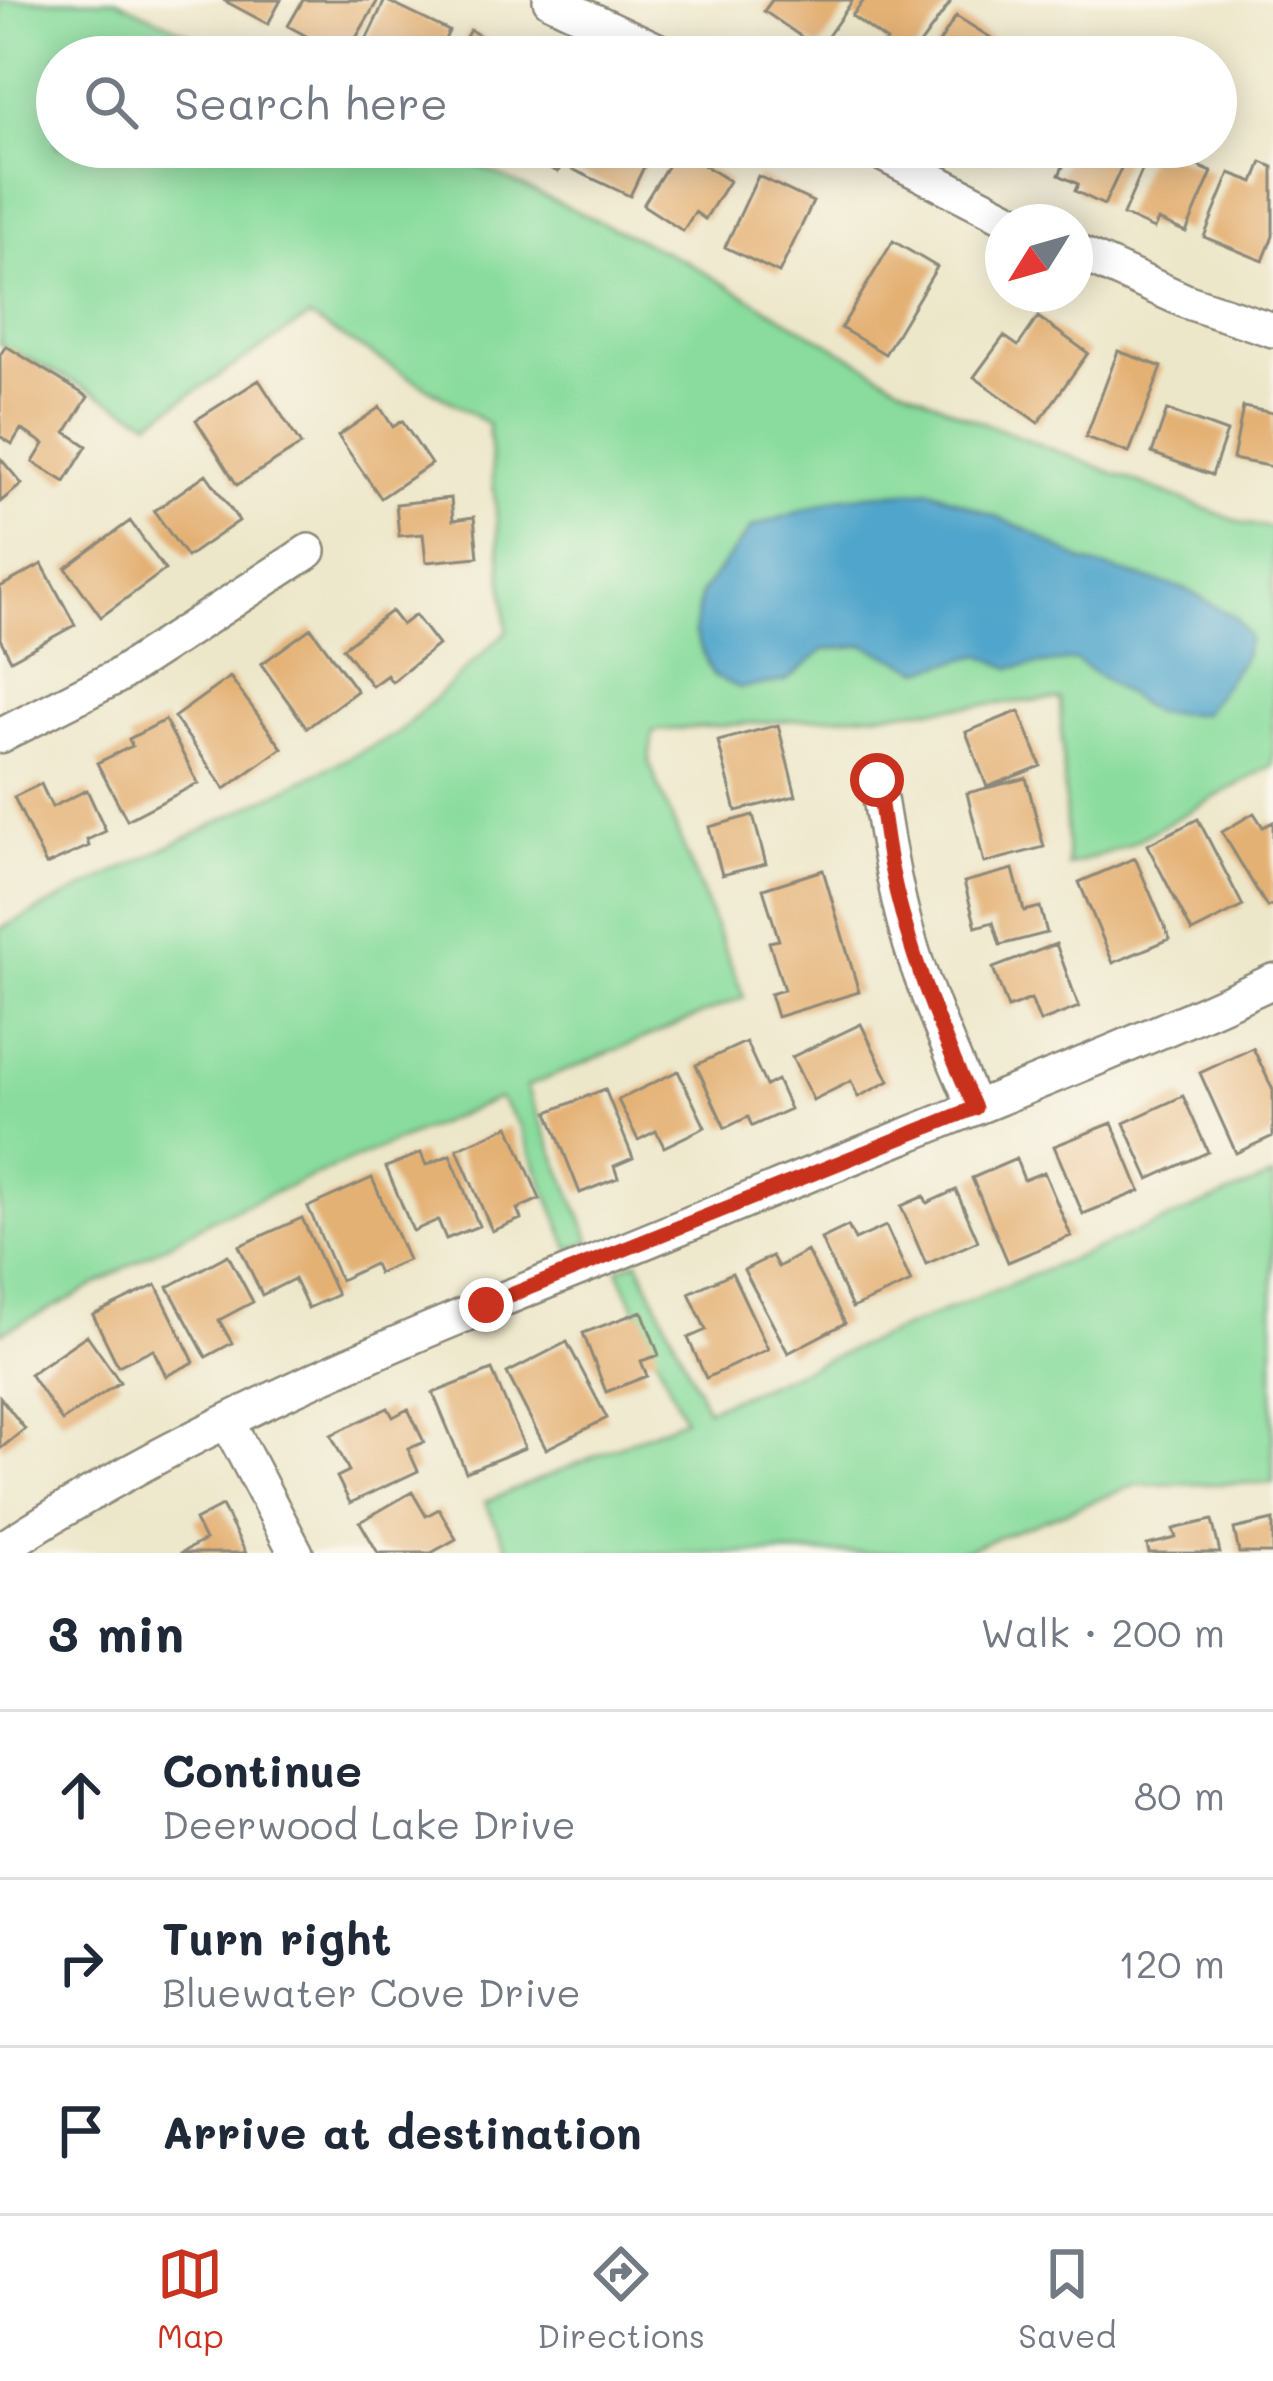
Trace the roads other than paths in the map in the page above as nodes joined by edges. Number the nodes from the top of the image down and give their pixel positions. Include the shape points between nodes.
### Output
1 (550, 0) edge
2 (627, 36) edge
3 (910, 168) edge
4 (985, 207) edge
5 (1093, 259) edge
6 (1273, 329) edge
7 (309, 551) dead end
8 (0, 736) edge
9 (877, 780) dead end
10 (1273, 981) edge
11 (975, 1108) junction
12 (227, 1420) junction
13 (0, 1550) edge
14 (296, 1553) edge

1 - 2 street
3 - 4 street
5 - 6 street
7 - 8 street via 116,677
9 - 11 street via 915,959
10 - 11 street
11 - 12 street via 486,1305
12 - 13 street
12 - 14 street

